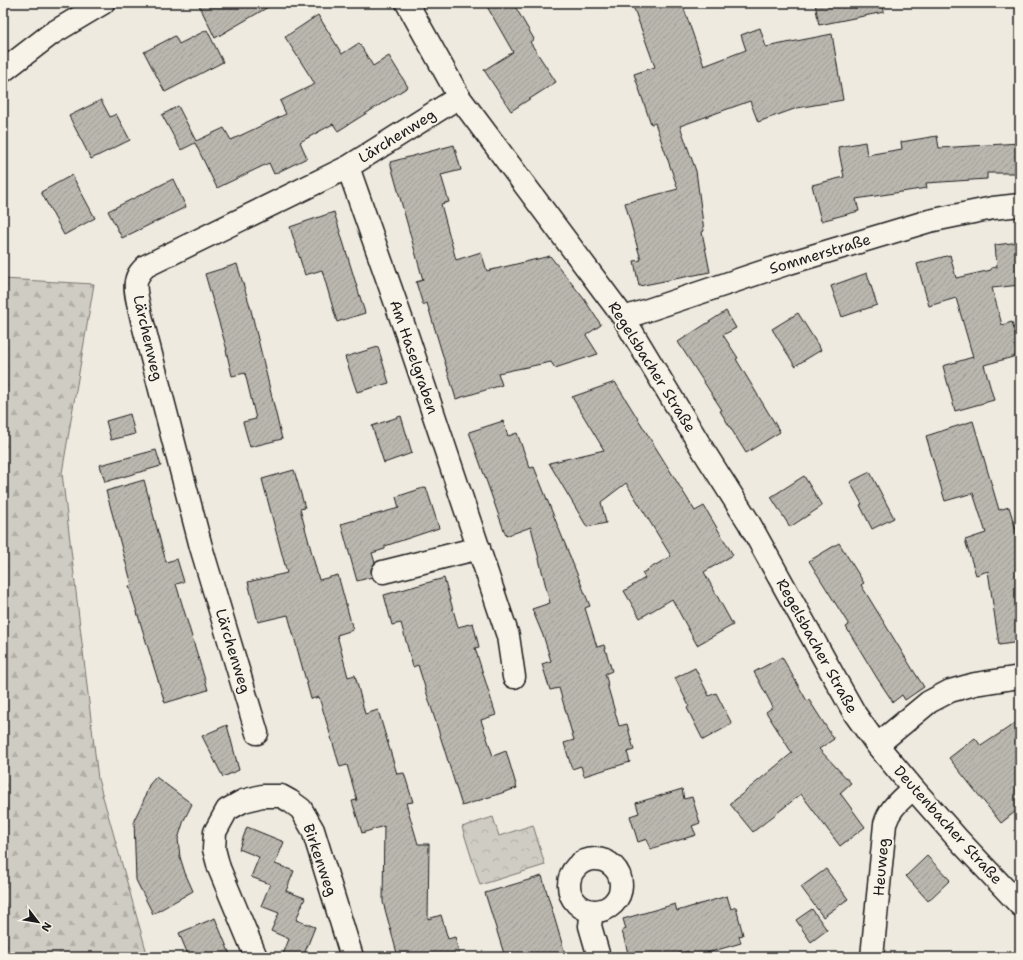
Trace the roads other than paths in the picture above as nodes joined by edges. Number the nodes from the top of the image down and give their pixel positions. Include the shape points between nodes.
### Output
1 (103, 3) edge
2 (407, 3) edge
3 (3, 71) edge
4 (459, 97) junction
5 (348, 167) junction
6 (1020, 205) edge
7 (624, 318) junction
8 (479, 548) junction
9 (383, 572) dead end
10 (514, 677) dead end
11 (1020, 677) edge
12 (257, 732) dead end
13 (877, 745) junction
14 (913, 788) junction
15 (1020, 905) edge
16 (592, 911) dead end
17 (256, 957) edge
18 (352, 957) edge
19 (600, 957) edge
20 (872, 957) edge

1 - 3 street via 51,34
2 - 4 street, Regelsbacher Straße
4 - 5 street, Lärchenweg
4 - 7 street, Regelsbacher Straße
5 - 8 street, Am Haselgraben
5 - 12 street, Lärchenweg via 146,266 136,281 142,320 201,546
6 - 7 street, Sommerstraße via 929,220
7 - 13 street, Regelsbacher Straße via 748,521 833,676
8 - 9 street
8 - 10 street, Am Haselgraben via 508,636
11 - 13 street via 950,691 929,702
13 - 14 street, Deutenbacher Straße
14 - 15 street, Deutenbacher Straße
14 - 20 street, Heuweg via 890,809 884,824
16 - 19 street via 590,926
17 - 18 street, Birkenweg via 219,868 214,849 216,832 228,810 243,801 262,796 281,796 290,800 301,810 313,830

